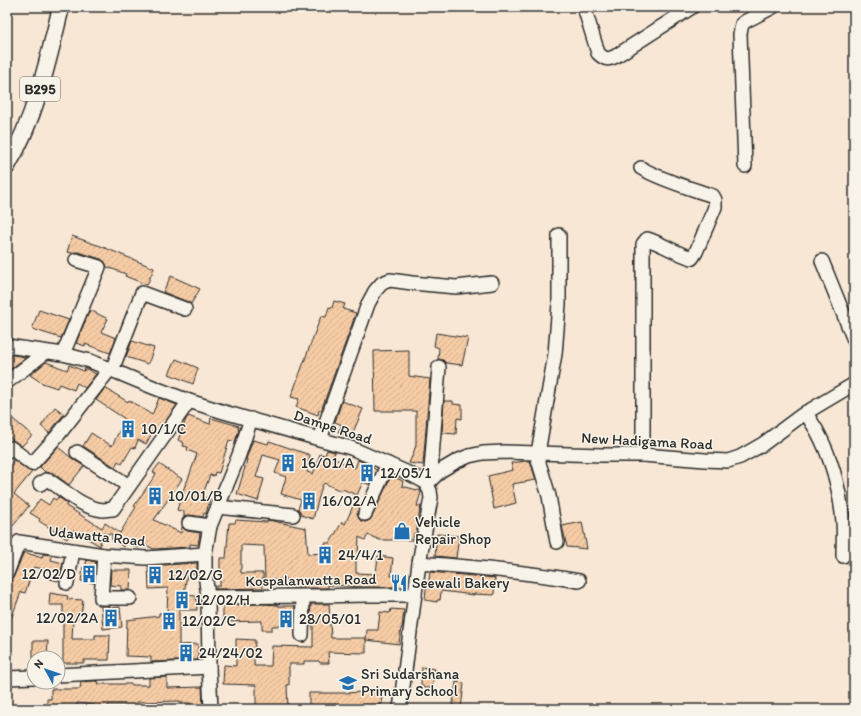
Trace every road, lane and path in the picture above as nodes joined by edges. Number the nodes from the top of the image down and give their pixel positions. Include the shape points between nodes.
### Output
1 (61, 7) edge
2 (584, 7) edge
3 (692, 7) edge
4 (773, 7) edge
5 (7, 166) edge
6 (745, 166) dead end
7 (641, 168) dead end
8 (559, 235) dead end
9 (76, 260) dead end
10 (822, 261) dead end
11 (492, 283) dead end
12 (185, 309) dead end
13 (854, 340) edge
14 (7, 346) edge
15 (46, 352) junction
16 (63, 354) junction
17 (439, 367) dead end
18 (111, 369) junction
19 (7, 382) edge
20 (854, 384) edge
21 (189, 401) junction
22 (806, 412) junction
23 (251, 419) junction
24 (320, 439) junction
25 (7, 452) edge
26 (77, 452) dead end
27 (537, 453) junction
28 (643, 455) junction
29 (388, 464) junction
30 (426, 483) junction
31 (40, 484) dead end
32 (129, 486) junction
33 (218, 507) junction
34 (366, 514) dead end
35 (294, 515) dead end
36 (189, 523) dead end
37 (210, 526) junction
38 (557, 542) dead end
39 (73, 551) junction
40 (205, 554) junction
41 (104, 555) junction
42 (843, 556) dead end
43 (419, 563) junction
44 (7, 573) edge
45 (579, 581) dead end
46 (67, 583) dead end
47 (415, 595) junction
48 (302, 596) junction
49 (208, 597) junction
50 (130, 598) dead end
51 (302, 635) dead end
52 (209, 667) junction
53 (66, 675) edge
54 (26, 677) edge
55 (7, 678) edge
56 (211, 709) edge
57 (400, 709) edge

1 - 5 main road, B295 via 38,94 24,133
2 - 3 street via 598,53 603,58 610,59
4 - 6 street via 746,20 742,24 740,34
7 - 28 street via 713,196 715,200 715,207 692,258 647,239 643,244
8 - 27 street via 560,304 555,354
9 - 16 street via 99,267
10 - 13 street
11 - 24 street via 456,286 390,280 382,283 368,304
12 - 18 street via 142,293
14 - 15 street, Dampe Road
15 - 16 street, Dampe Road
15 - 19 street
16 - 18 street, Dampe Road
17 - 30 street via 431,470
18 - 21 street, Dampe Road
18 - 25 street via 32,464 11,448
20 - 22 street, New Hadigama Road
21 - 23 street, Dampe Road
21 - 32 street
22 - 28 street, New Hadigama Road via 740,457 705,460
22 - 42 street via 824,447 838,488 843,522
23 - 24 street, Dampe Road
23 - 33 street
24 - 29 street, Dampe Road via 351,448
26 - 32 street
27 - 28 street, New Hadigama Road
27 - 30 street, New Hadigama Road via 504,452 469,456 440,471
27 - 38 street via 550,496
29 - 30 street, Dampe Road
29 - 34 street
30 - 43 street via 431,498
31 - 32 street via 46,480 50,481 74,498 91,507 104,510 113,509
33 - 35 street
33 - 37 street
36 - 37 street
37 - 40 street
39 - 41 street, Udawatta Road
39 - 44 street, Udawatta Road via 19,542
39 - 46 street
40 - 41 street, Udawatta Road via 146,558
40 - 49 street
41 - 50 street via 101,598
43 - 45 street via 510,571
43 - 47 street
47 - 48 street, Kospalanwatta Road
47 - 57 street
48 - 49 street, Kospalanwatta Road
48 - 51 street
49 - 52 street
52 - 53 street
52 - 56 street
54 - 55 street

